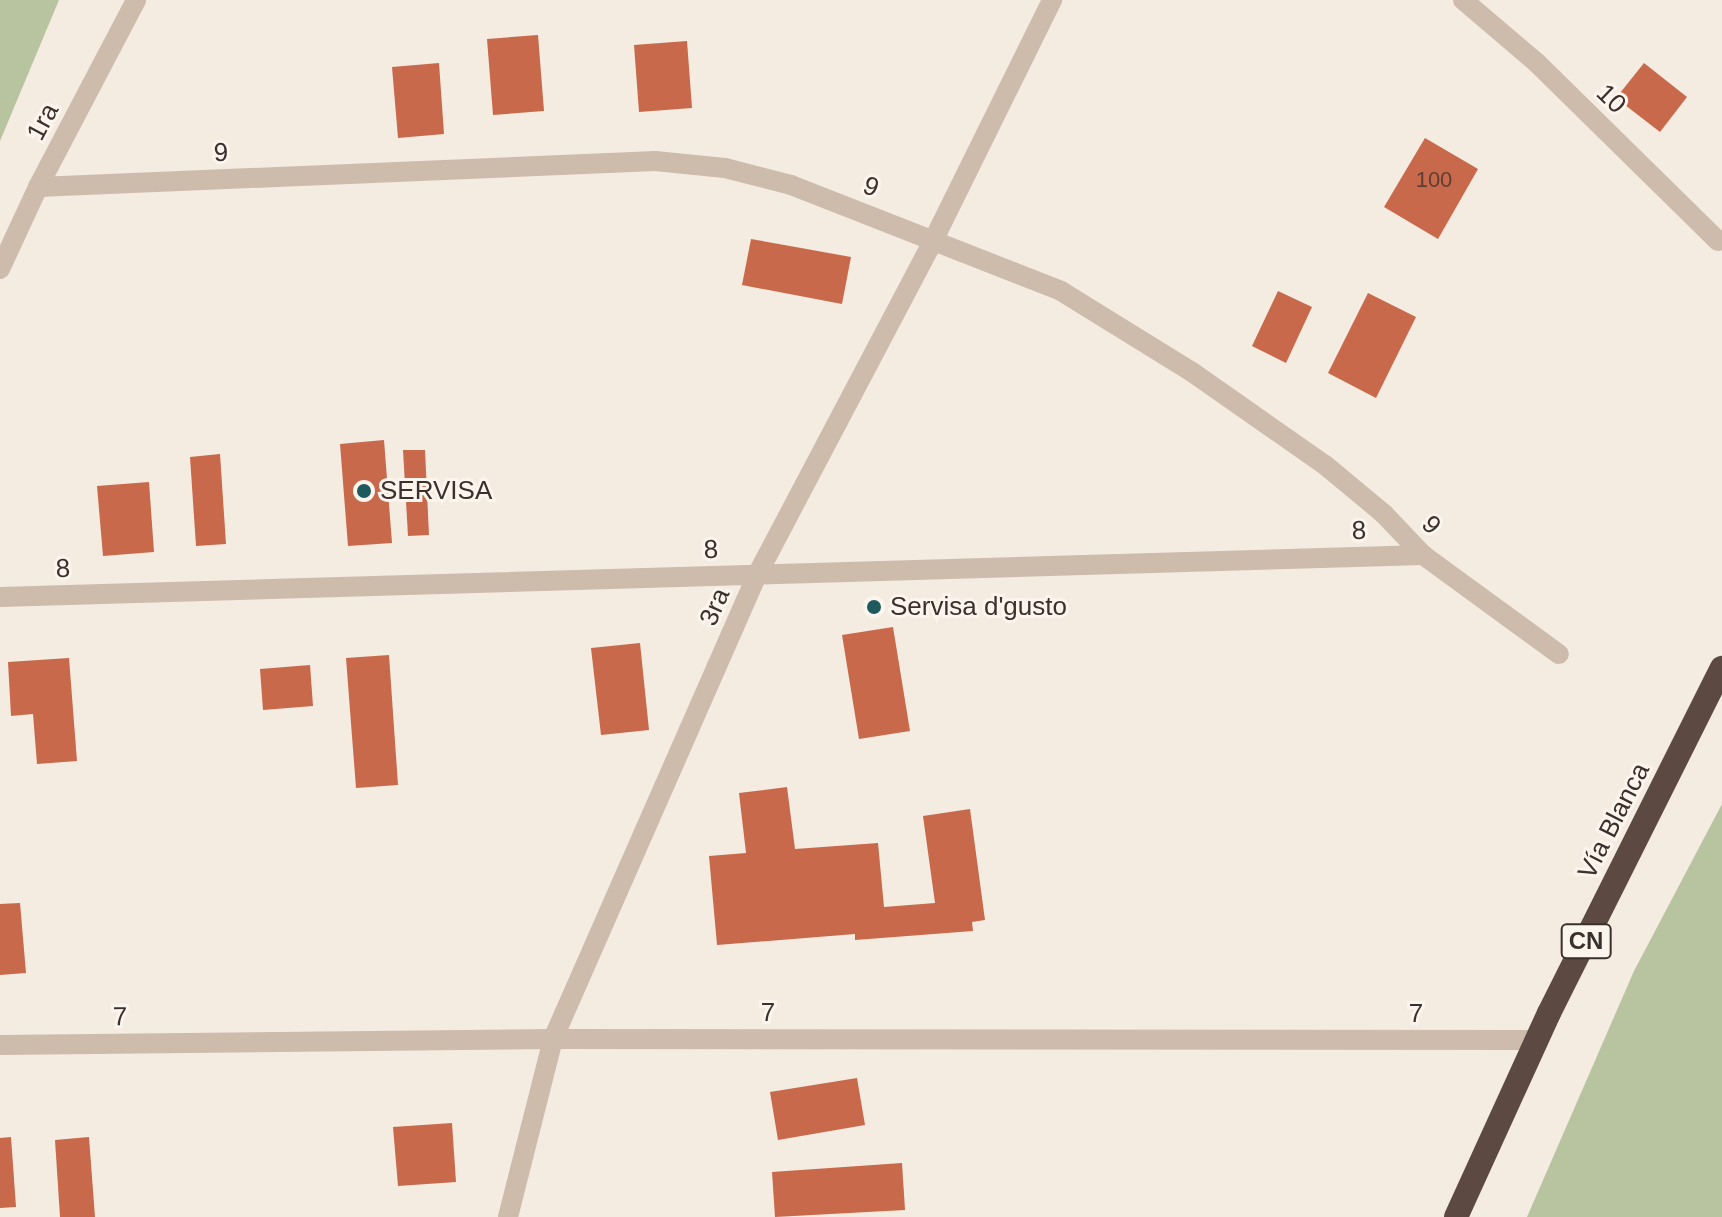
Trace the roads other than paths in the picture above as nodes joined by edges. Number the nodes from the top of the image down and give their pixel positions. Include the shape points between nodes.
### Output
1 (136, 0) edge
2 (1052, 0) edge
3 (1463, 0) edge
4 (38, 187) junction
5 (934, 239) junction
6 (1718, 241) dead end
7 (0, 269) edge
8 (1423, 555) junction
9 (757, 575) junction
10 (0, 597) edge
11 (1559, 654) dead end
12 (1722, 668) edge
13 (553, 1039) junction
14 (1537, 1040) junction
15 (0, 1045) edge
16 (508, 1217) edge
17 (1456, 1217) edge

1 - 4 street, 1ra
2 - 5 street, 3ra
3 - 6 street, 10 via 1537,63
4 - 5 street, 9 via 655,161 725,168 791,185
4 - 7 street, 1ra
5 - 8 street, 9 via 1061,291 1192,372 1325,465
5 - 9 street, 3ra
8 - 9 street, 8
8 - 11 street, 9
9 - 10 street, 8
9 - 13 street, 3ra
12 - 14 highway, Vía Blanca / CN
13 - 14 street, 7
13 - 15 street, 7
13 - 16 street, 3ra
14 - 17 highway, Vía Blanca / CN

